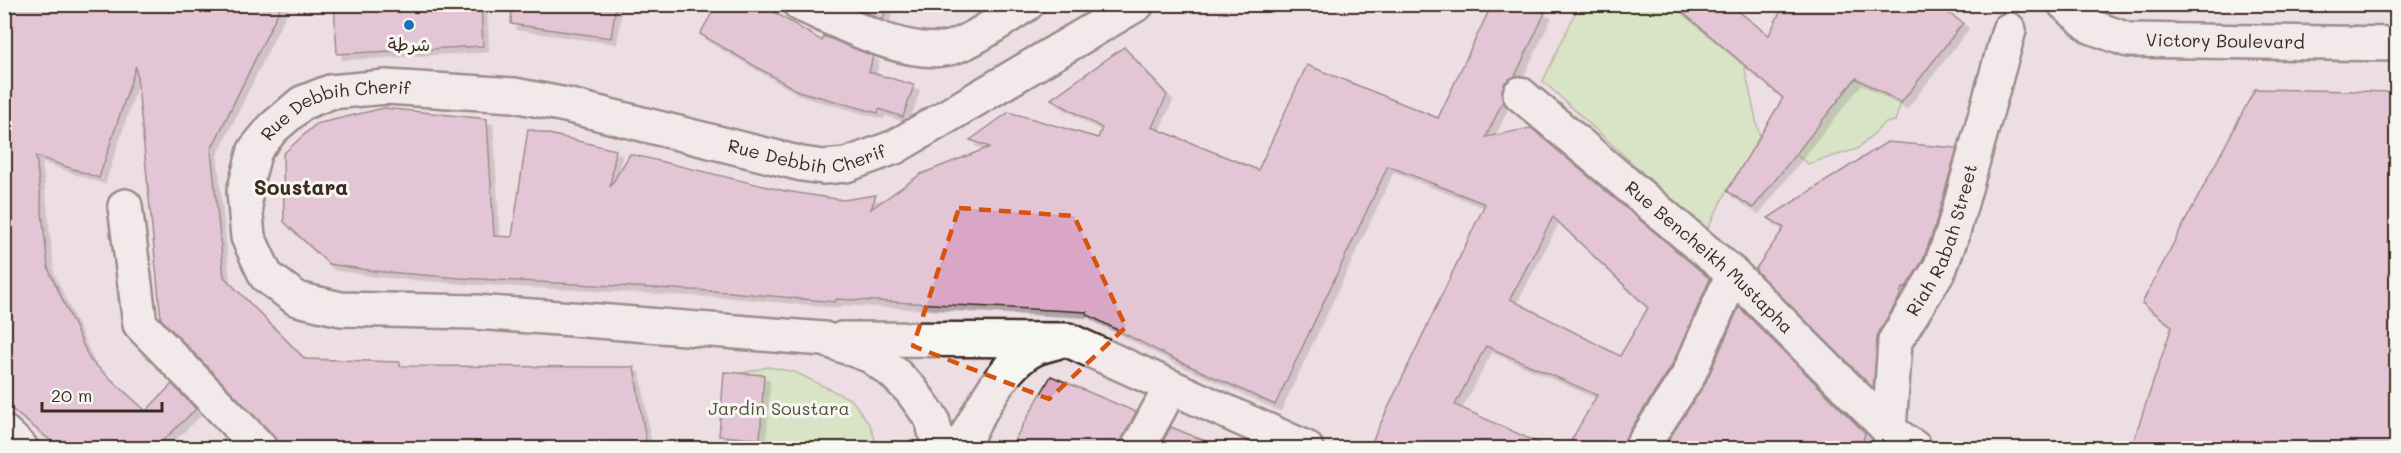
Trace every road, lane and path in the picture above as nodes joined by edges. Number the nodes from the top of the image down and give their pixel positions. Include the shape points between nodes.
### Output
1 (800, 4) edge
2 (1137, 4) edge
3 (2065, 4) edge
4 (1026, 5) edge
5 (2009, 30) dead end
6 (2397, 44) edge
7 (1520, 94) dead end
8 (125, 206) dead end
9 (1733, 274) junction
10 (824, 339) junction
11 (1064, 340) junction
12 (1171, 387) junction
13 (4, 432) edge
14 (1899, 442) edge
15 (21, 448) edge
16 (260, 448) edge
17 (939, 448) edge
18 (960, 448) edge
19 (1138, 448) edge
20 (1306, 448) edge
21 (1641, 448) edge

1 - 4 street via 889,42 930,51 957,46
2 - 10 street, Rue Debbih Cherif via 895,147 846,165 802,164 514,95 386,87 330,92 302,103 255,150 244,192 248,237 266,276 297,298 341,309 475,312
3 - 6 street, Victory Boulevard via 2092,27 2128,40
5 - 14 street, Riah Rabah Street via 1940,268 1895,341
7 - 9 street, Rue Bencheikh Mustapha
8 - 16 street via 140,324
9 - 14 street, Rue Bencheikh Mustapha
9 - 21 street via 1688,376
10 - 11 street
10 - 17 street, Rue Debbih Cherif via 871,356 900,379 932,418
11 - 12 street
11 - 18 street via 1032,350 1012,366
12 - 19 street
12 - 20 street
13 - 15 street

